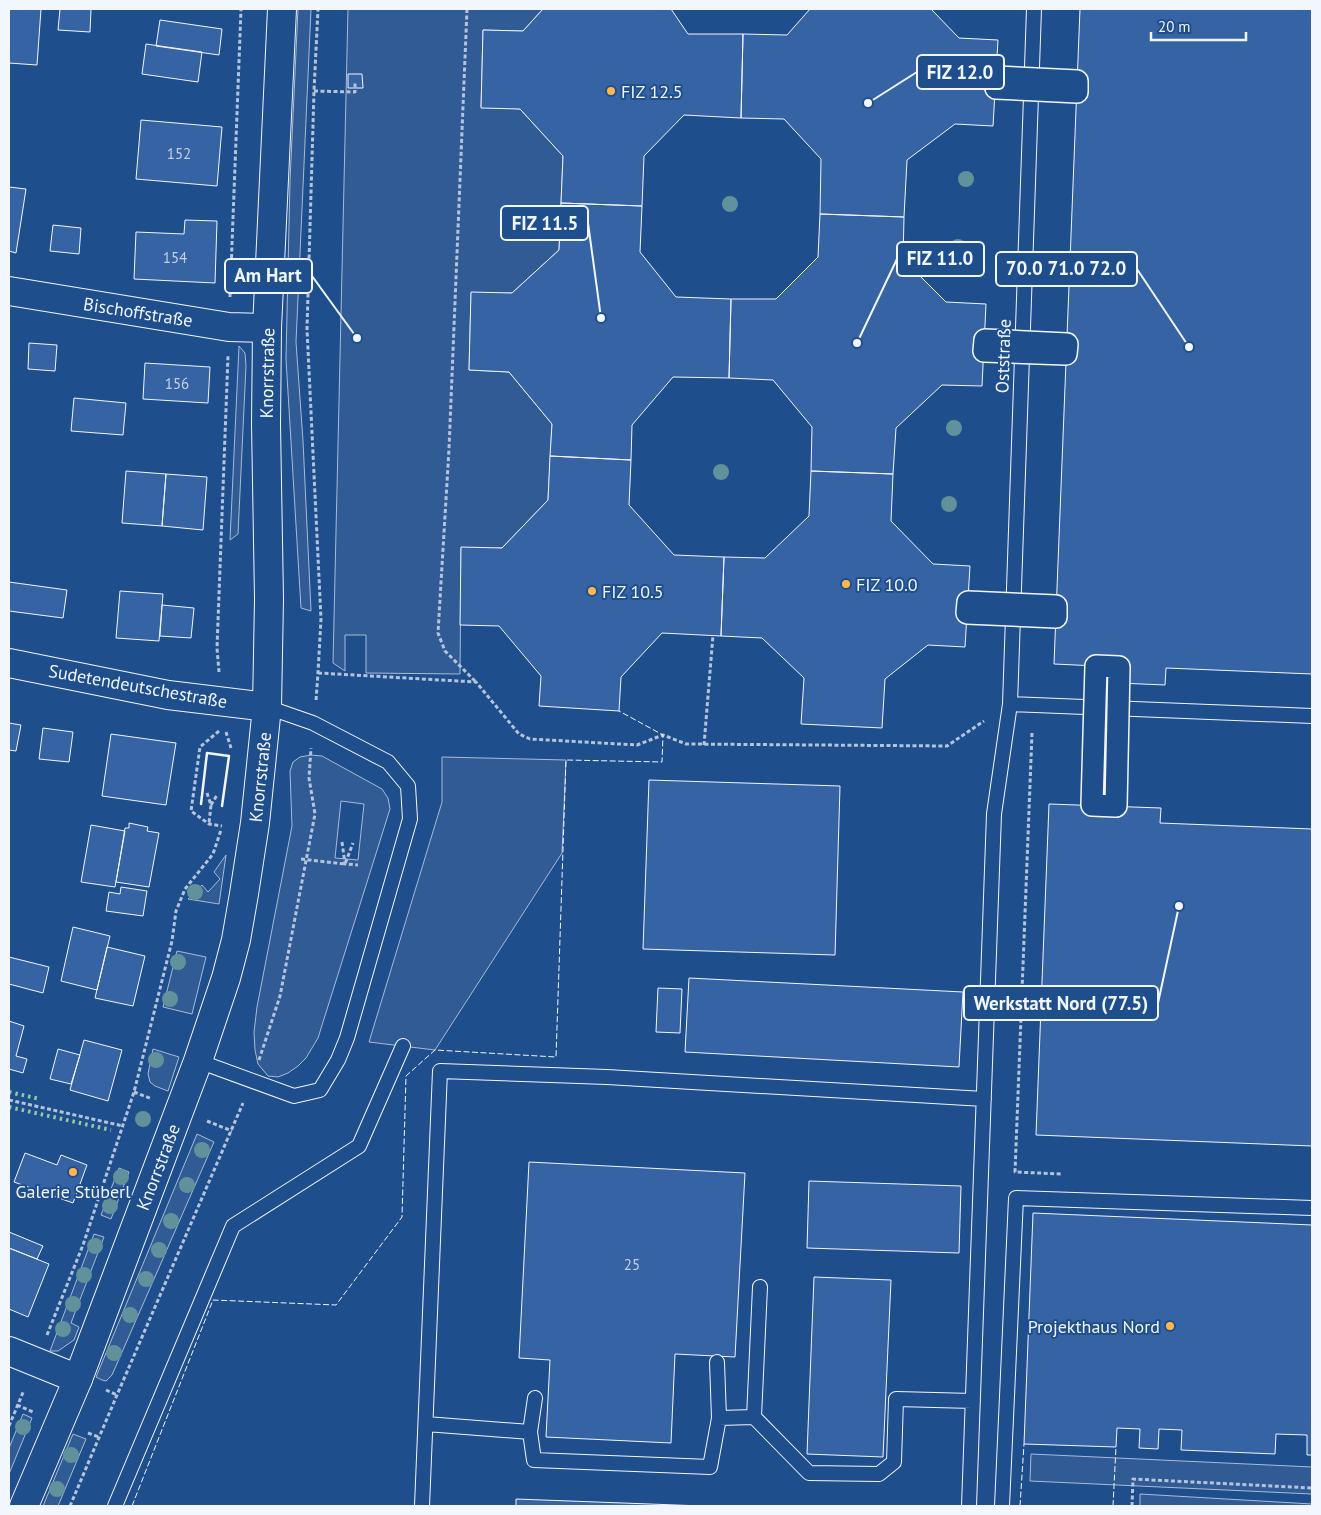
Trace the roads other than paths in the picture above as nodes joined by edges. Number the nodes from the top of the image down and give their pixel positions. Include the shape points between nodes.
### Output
1 (282, 9) edge
2 (1034, 9) edge
3 (9, 292) edge
4 (267, 328) junction
5 (9, 663) edge
6 (1010, 704) junction
7 (267, 706) junction
8 (1312, 716) edge
9 (1092, 805) joint
10 (403, 1046) dead end
11 (198, 1061) junction
12 (984, 1099) junction
13 (1312, 1208) edge
14 (760, 1287) dead end
15 (9, 1351) edge
16 (717, 1362) dead end
17 (78, 1379) junction
18 (535, 1398) dead end
19 (973, 1402) junction
20 (754, 1417) junction
21 (719, 1418) junction
22 (426, 1424) junction
23 (530, 1432) junction
24 (24, 1506) edge
25 (115, 1506) edge
26 (422, 1506) edge
27 (969, 1506) edge
28 (1002, 1506) edge

1 - 4 street, Knorrstraße
2 - 6 lane, Oststraße
3 - 4 street, Bischoffstraße via 229,327
4 - 7 street, Knorrstraße
5 - 7 street, Sudetendeutschestraße via 168,695 223,714
6 - 8 lane
6 - 12 lane, Oststraße via 994,814
7 - 11 street, Knorrstraße via 255,823 236,940
7 - 11 lane via 313,723 388,762 408,786 410,819 347,1038 320,1090 294,1096
9 - 9 street, bridge via 1116,806 1119,667 1096,666
10 - 25 lane via 359,1146 233,1226
11 - 17 street, Knorrstraße
12 - 19 lane, Oststraße
12 - 22 lane via 608,1077 440,1071
13 - 28 lane via 1016,1198
14 - 20 lane
15 - 17 street
16 - 21 lane
17 - 24 street, Knorrstraße
18 - 23 lane
19 - 20 lane via 896,1399 894,1462 879,1474 809,1473
19 - 27 lane, Oststraße
20 - 21 lane
21 - 23 lane via 710,1466 534,1460
22 - 23 lane
22 - 26 lane

